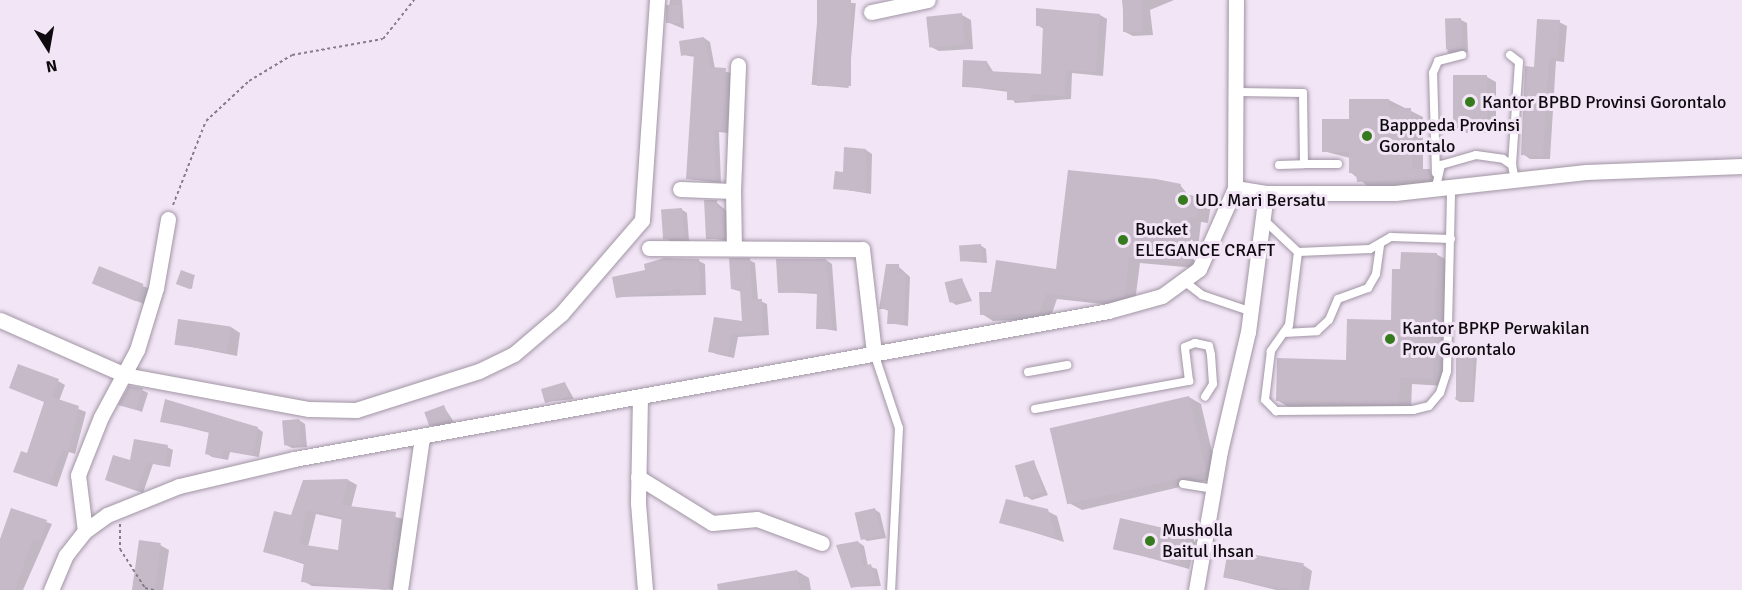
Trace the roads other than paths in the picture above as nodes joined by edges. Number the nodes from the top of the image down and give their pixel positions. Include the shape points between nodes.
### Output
1 (657, 0) edge
2 (928, 0) edge
3 (1236, 0) edge
4 (871, 12) dead end
5 (1462, 55) dead end
6 (1510, 55) dead end
7 (738, 65) dead end
8 (1239, 92) junction
9 (1304, 164) junction
10 (1338, 164) dead end
11 (1279, 165) dead end
12 (1512, 165) junction
13 (1742, 166) edge
14 (1436, 173) junction
15 (1515, 181) junction
16 (1235, 188) junction
17 (680, 189) dead end
18 (1451, 189) junction
19 (733, 190) junction
20 (1435, 191) junction
21 (1266, 193) junction
22 (168, 219) road end
23 (1264, 220) junction
24 (1451, 238) junction
25 (1380, 244) junction
26 (734, 247) junction
27 (649, 248) dead end
28 (1298, 252) junction
29 (1184, 281) junction
30 (1252, 312) junction
31 (0, 320) edge
32 (1284, 333) junction
33 (874, 353) junction
34 (1067, 365) dead end
35 (1028, 372) dead end
36 (125, 375) junction
37 (640, 397) junction
38 (1205, 397) dead end
39 (1035, 409) dead end
40 (422, 438) junction
41 (638, 477) junction
42 (1183, 484) dead end
43 (1213, 489) junction
44 (85, 531) junction
45 (822, 543) dead end
46 (51, 590) edge
47 (400, 590) edge
48 (645, 590) edge
49 (891, 590) edge
50 (1196, 590) edge

1 - 36 street via 642,220 610,264 514,354 405,399 356,410 309,409
2 - 4 street
3 - 8 street
5 - 14 lane via 1438,61 1433,73
6 - 12 lane via 1519,62
7 - 19 street
8 - 9 lane via 1303,93
8 - 16 street
9 - 10 lane
9 - 11 lane
12 - 14 lane via 1476,155 1441,165
12 - 15 lane
13 - 15 street via 1586,172
14 - 20 lane
15 - 18 street
16 - 21 street
16 - 29 street via 1209,249
17 - 19 street
18 - 20 street
18 - 24 lane
19 - 26 street
20 - 21 street
21 - 23 street
22 - 36 street via 156,288
23 - 28 lane
23 - 30 street
24 - 25 lane via 1391,237
24 - 32 lane via 1447,371 1429,406 1276,411 1265,400 1271,351
25 - 28 lane via 1351,252
25 - 32 lane via 1376,274 1368,288 1338,300 1329,320 1317,331
26 - 27 street
26 - 33 street via 862,249
28 - 32 lane
29 - 30 lane via 1202,295
29 - 33 street via 1162,296 1108,311
30 - 43 street
31 - 36 street
33 - 37 street
33 - 49 lane via 899,428
34 - 35 lane
36 - 44 street via 101,417 78,475
37 - 40 street
37 - 41 street
38 - 39 lane via 1213,384 1211,355 1209,346 1195,343 1185,347 1189,381
40 - 44 street via 202,481 120,509
40 - 47 street
41 - 45 street via 712,523 757,519
41 - 48 street
42 - 43 lane
43 - 50 street
44 - 46 street via 66,555

